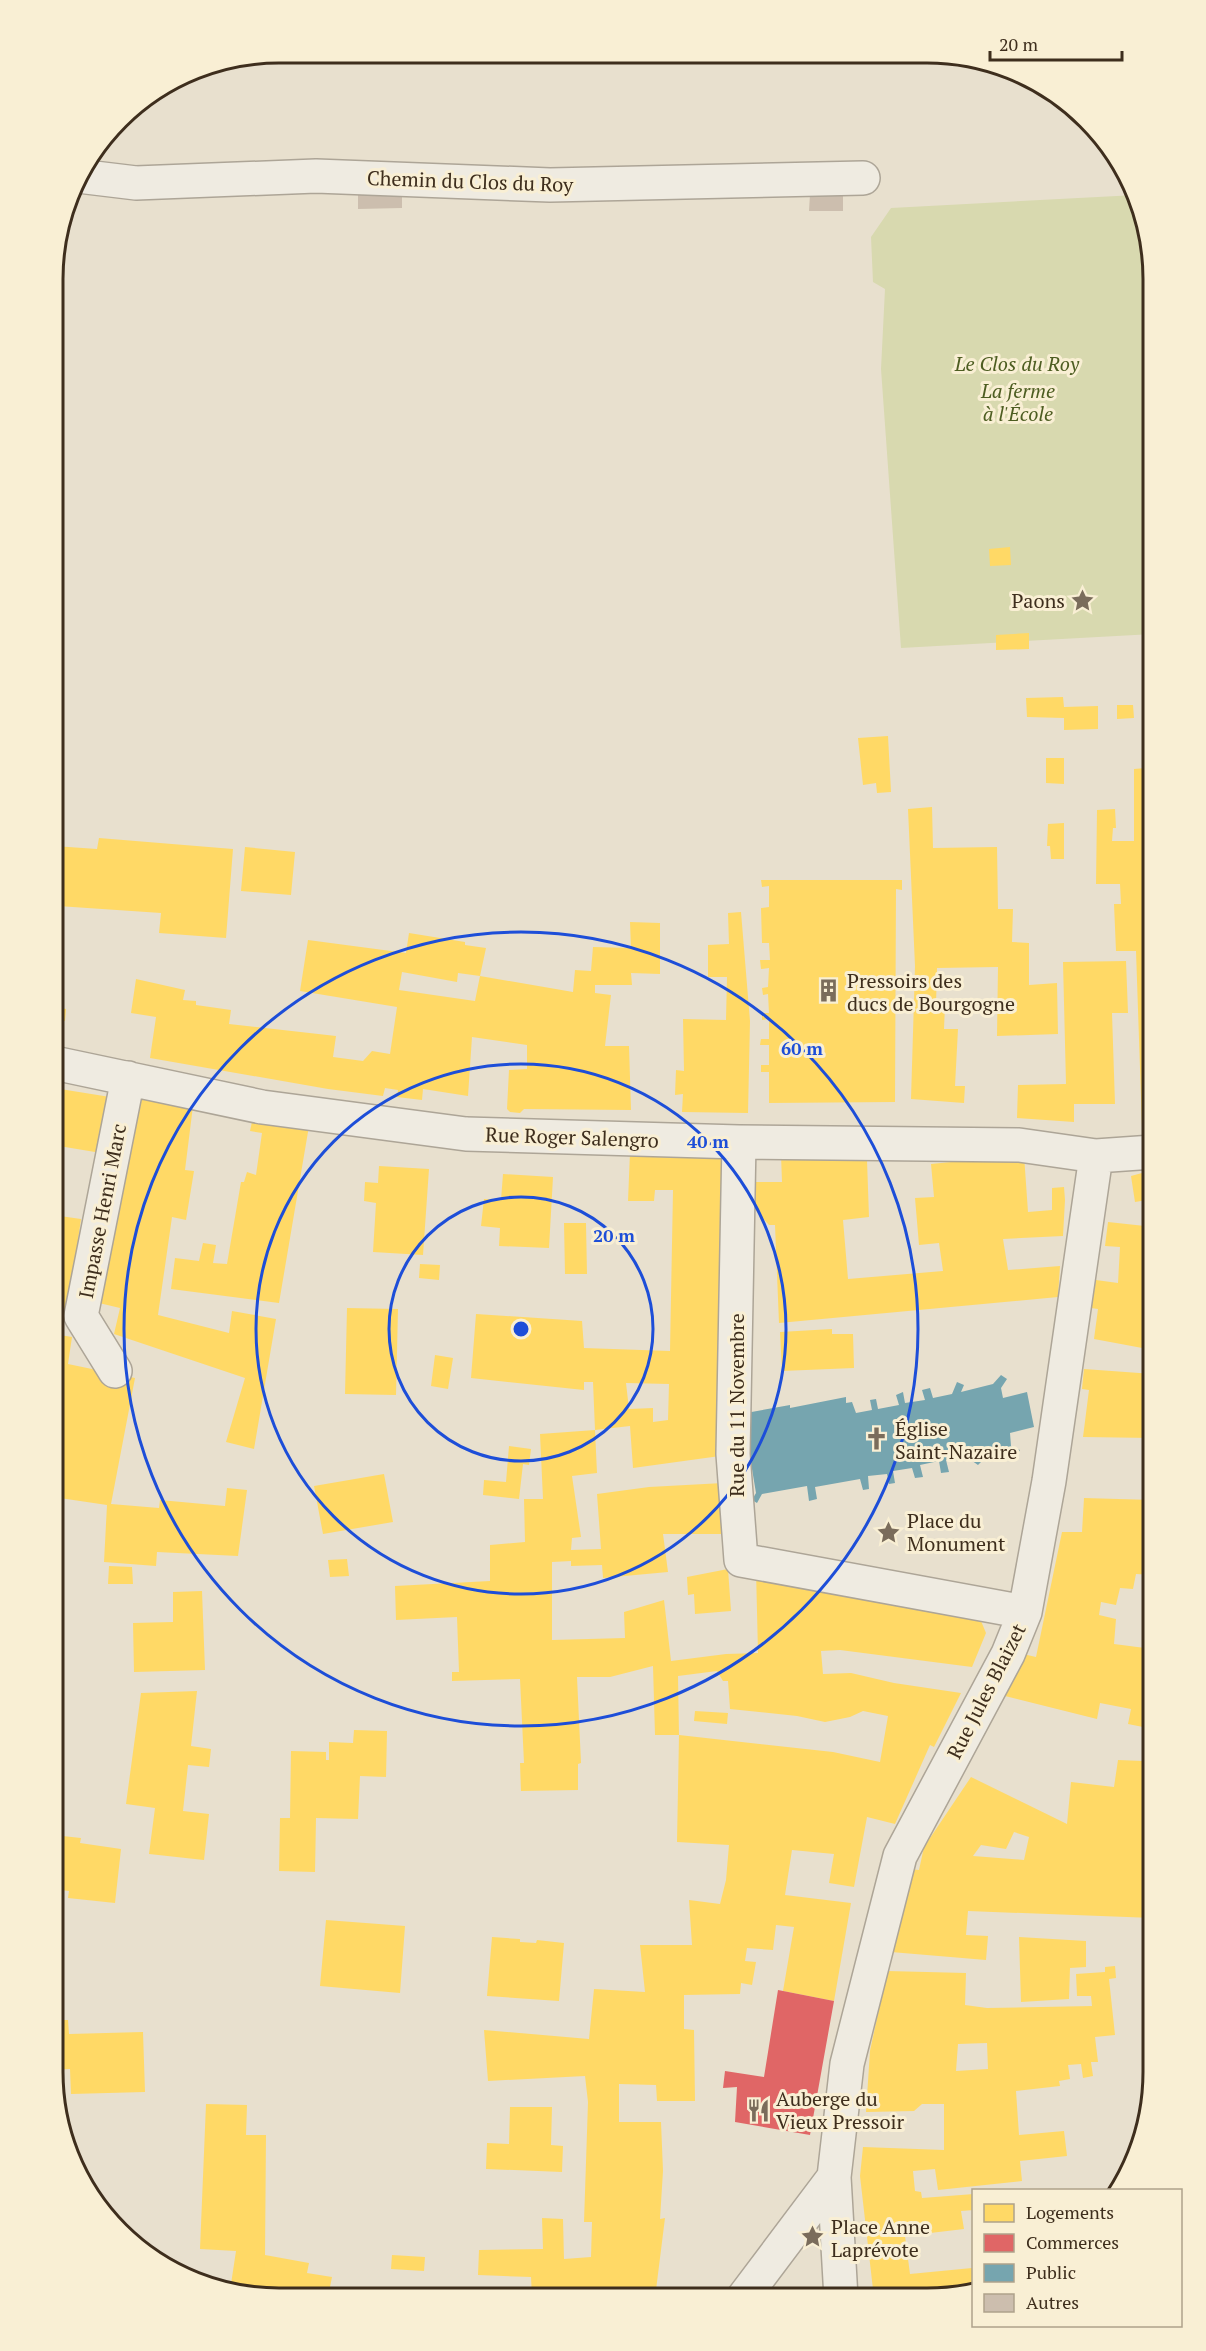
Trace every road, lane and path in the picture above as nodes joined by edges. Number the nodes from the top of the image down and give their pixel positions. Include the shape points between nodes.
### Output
1 (88, 177) edge
2 (863, 178) dead end
3 (63, 1065) edge
4 (128, 1078) junction
5 (739, 1142) junction
6 (1143, 1153) edge
7 (1096, 1156) junction
8 (115, 1371) dead end
9 (1025, 1612) junction
10 (834, 2177) junction
11 (751, 2288) edge
12 (840, 2288) edge

1 - 2 street, Chemin du Clos du Roy via 136,183 316,176 550,185
3 - 4 street, Rue Roger Salengro
4 - 5 street, Rue Roger Salengro via 262,1107 466,1134
4 - 8 street, Impasse Henri Marc via 81,1316
5 - 7 street, Rue Roger Salengro via 1019,1145
5 - 9 street, Rue du 11 Novembre via 733,1454 741,1560
6 - 7 street, Rue Roger Salengro
7 - 9 street, Rue Jules Blaizet via 1049,1481
9 - 10 street, Rue Jules Blaizet via 1008,1654 900,1856 847,2064
10 - 11 street
10 - 12 street

